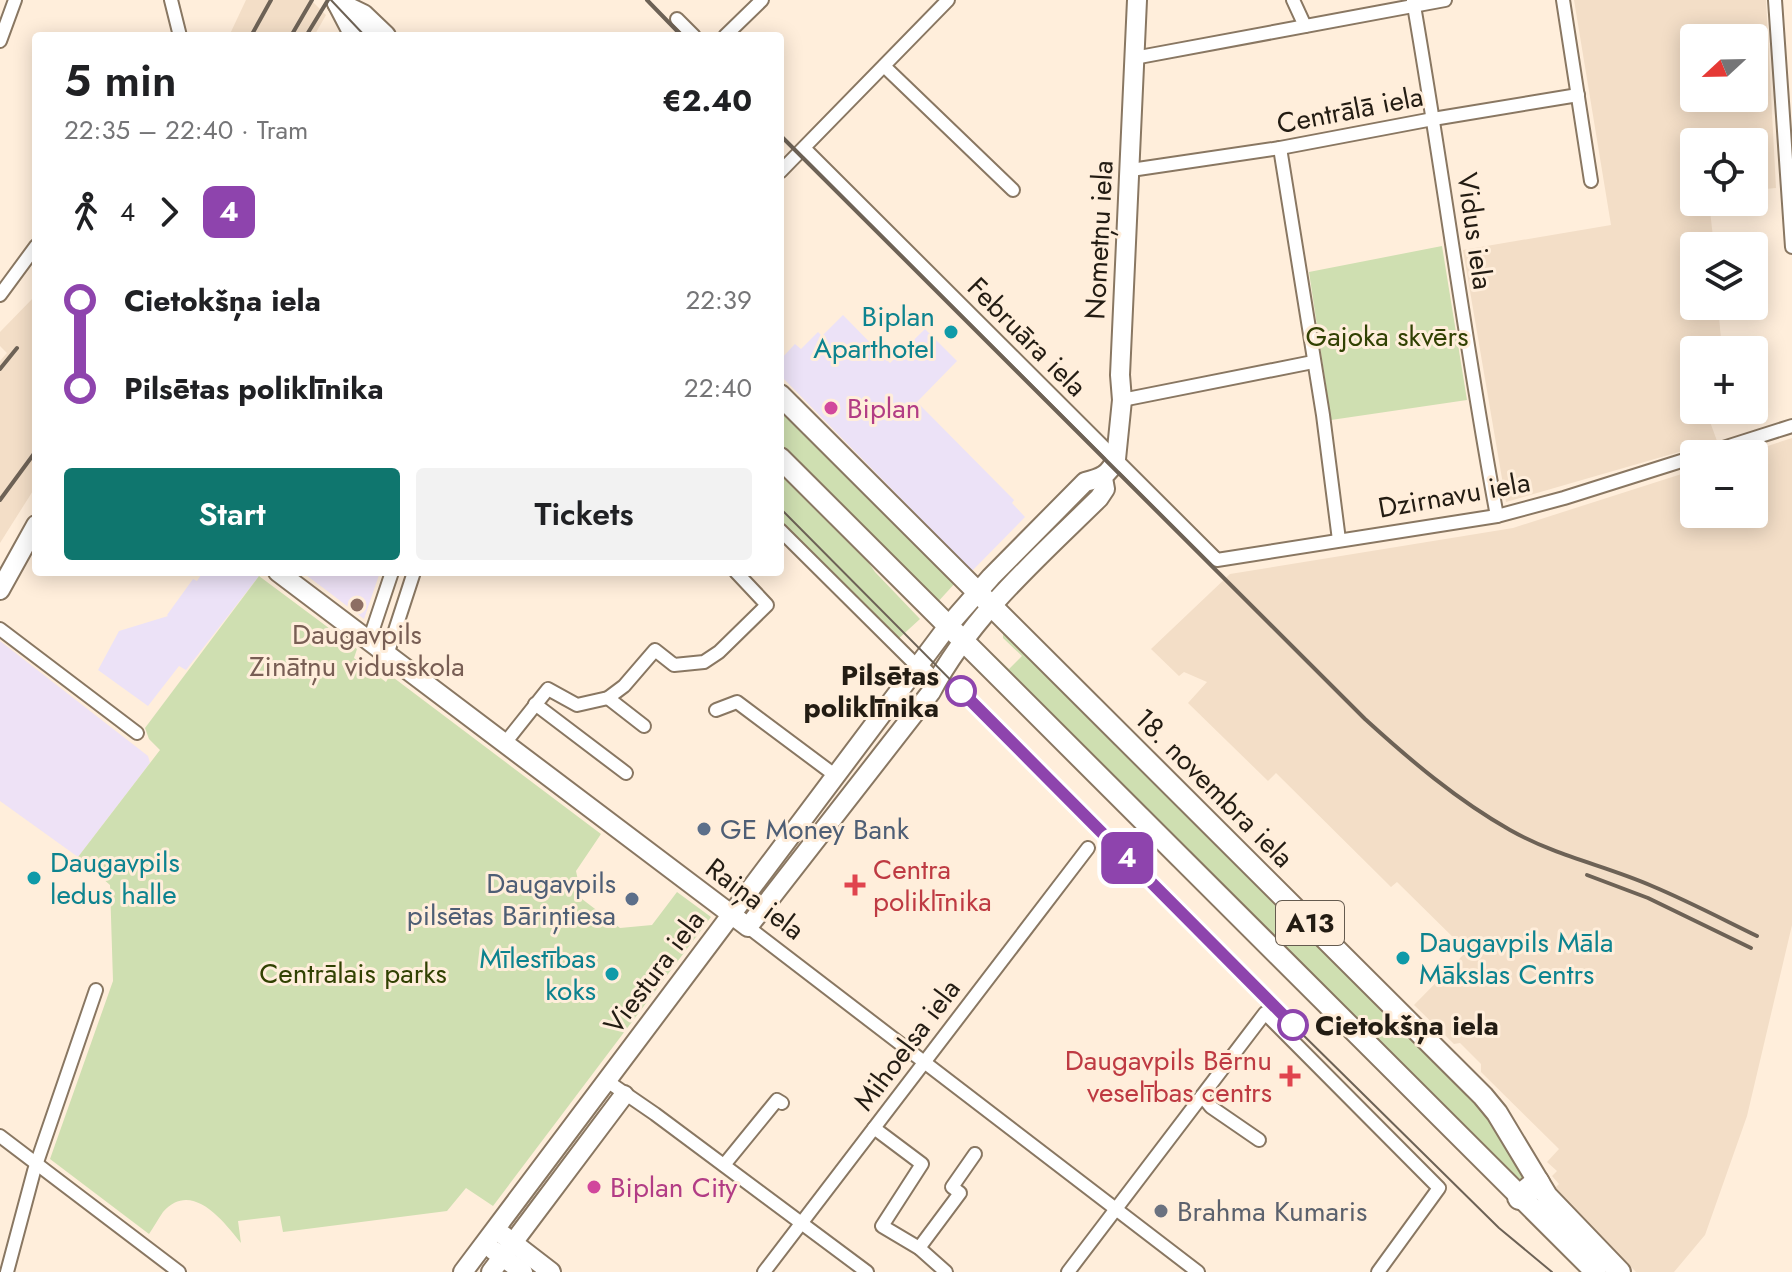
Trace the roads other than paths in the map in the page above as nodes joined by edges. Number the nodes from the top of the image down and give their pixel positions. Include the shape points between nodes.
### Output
1 (15, 0) edge
2 (171, 0) edge
3 (762, 0) edge
4 (948, 0) edge
5 (1137, 0) edge
6 (1293, 0) edge
7 (1445, 0) edge
8 (1563, 0) edge
9 (1775, 0) edge
10 (336, 1) edge
11 (1413, 3) edge
12 (677, 19) dead end
13 (1305, 26) junction
14 (179, 32) edge
15 (356, 32) edge
16 (381, 32) edge
17 (690, 32) edge
18 (729, 32) edge
19 (0, 41) edge
20 (1134, 58) junction
21 (884, 66) junction
22 (1578, 95) junction
23 (1433, 119) junction
24 (804, 148) junction
25 (1280, 148) junction
26 (784, 168) edge
27 (1131, 170) junction
28 (1591, 181) dead end
29 (1013, 190) dead end
30 (1792, 247) edge
31 (32, 251) edge
32 (0, 295) edge
33 (1313, 362) junction
34 (784, 399) edge
35 (1122, 400) junction
36 (1792, 426) edge
37 (1748, 440) edge
38 (1116, 459) junction
39 (1680, 461) edge
40 (784, 462) edge
41 (1497, 516) junction
42 (32, 532) edge
43 (784, 534) edge
44 (1339, 540) junction
45 (1217, 560) joint
46 (283, 576) edge
47 (391, 576) edge
48 (413, 576) edge
49 (740, 576) edge
50 (0, 590) edge
51 (984, 600) junction
52 (948, 626) junction
53 (0, 629) edge
54 (369, 641) junction
55 (964, 642) junction
56 (387, 655) junction
57 (917, 666) junction
58 (937, 681) junction
59 (608, 698) junction
60 (535, 704) junction
61 (716, 710) dead end
62 (644, 726) dead end
63 (137, 733) dead end
64 (505, 743) junction
65 (626, 773) dead end
66 (836, 776) junction
67 (1088, 848) dead end
68 (731, 916) junction
69 (748, 927) junction
70 (96, 990) dead end
71 (925, 1062) junction
72 (607, 1081) junction
73 (624, 1095) junction
74 (1202, 1096) junction
75 (782, 1103) dead end
76 (874, 1128) junction
77 (0, 1136) edge
78 (1259, 1140) dead end
79 (975, 1154) dead end
80 (37, 1163) junction
81 (724, 1165) junction
82 (1528, 1190) junction
83 (1115, 1208) junction
84 (800, 1223) junction
85 (490, 1237) junction
86 (0, 1243) edge
87 (16, 1246) junction
88 (919, 1248) junction
89 (507, 1250) junction
90 (172, 1270) edge
91 (766, 1271) edge
92 (7, 1272) edge
93 (463, 1272) edge
94 (491, 1272) edge
95 (523, 1272) edge
96 (551, 1272) edge
97 (867, 1272) edge
98 (946, 1272) edge
99 (1068, 1272) edge
100 (1198, 1272) edge
101 (1378, 1272) edge
102 (1596, 1272) edge
103 (1620, 1272) edge

1 - 19 street
2 - 14 street
3 - 18 street
4 - 21 street
5 - 20 street, Nometņu iela
6 - 13 street
7 - 11 street
8 - 22 street
9 - 30 street
10 - 15 main road
10 - 16 main road
11 - 13 street
11 - 23 street, Vidus iela
12 - 17 street
13 - 20 street
20 - 27 street, Nometņu iela
21 - 24 street
21 - 29 street
22 - 23 street, Centrālā iela
22 - 28 street
23 - 25 street, Centrālā iela
23 - 41 street, Vidus iela
24 - 26 street
24 - 38 street, Februāra iela
25 - 27 street, Centrālā iela
25 - 33 street
27 - 35 street, Nometņu iela
31 - 32 street
33 - 35 street
33 - 44 street
34 - 51 main road, 18. novembra iela / A13
35 - 38 street, Nometņu iela
36 - 37 street
38 - 45 street, Februāra iela
38 - 51 street, Nometņu iela via 1103,478 1105,489 1099,498
39 - 41 street, Dzirnavu iela
40 - 52 main road, 18. novembra iela / A13
41 - 44 street, Dzirnavu iela
42 - 50 street
43 - 57 street
44 - 45 street, Dzirnavu iela
46 - 54 street, Raiņa iela
47 - 54 street
48 - 56 street
49 - 59 street via 767,605 719,652 704,662 674,665 655,650
51 - 52 street, Viestura iela
51 - 55 street, Viestura iela
51 - 82 main road, 18. novembra iela / A13 via 1483,1096 1497,1113
52 - 55 main road, 18. novembra iela / A13
52 - 57 street, Viestura iela
53 - 63 street
54 - 56 street, Raiņa iela
55 - 58 street, Viestura iela
55 - 82 main road, 18. novembra iela / A13
56 - 64 street, Raiņa iela
57 - 58 street
57 - 66 street, Viestura iela
58 - 69 street, Viestura iela
59 - 60 street via 577,705 548,689
59 - 62 street
60 - 64 street
60 - 65 street
61 - 66 street via 737,702
64 - 68 street, Raiņa iela
66 - 68 street, Viestura iela
67 - 71 street, Mihoelsa iela
68 - 69 street, Raiņa iela
68 - 72 street, Viestura iela
69 - 71 street, Raiņa iela
70 - 80 street
71 - 76 street, Mihoelsa iela
71 - 83 street, Raiņa iela
72 - 73 street
72 - 85 street, Viestura iela
73 - 81 street
73 - 89 street
74 - 78 street
74 - 83 street
74 - 101 street via 1265,1013 1439,1188
75 - 81 street via 777,1100
76 - 84 street, Mihoelsa iela
76 - 88 street via 922,1164 882,1226
77 - 80 street
79 - 88 street via 952,1187 960,1193
80 - 87 street
80 - 90 street
81 - 84 street
82 - 102 main road, 18. novembra iela / A13
82 - 103 main road, 18. novembra iela / A13
83 - 99 street
83 - 100 street, Raiņa iela
84 - 91 street, Mihoelsa iela
84 - 97 street
85 - 89 street
85 - 93 street, Viestura iela
86 - 87 street
87 - 92 street
88 - 98 street
89 - 94 street
89 - 95 street
89 - 96 street

